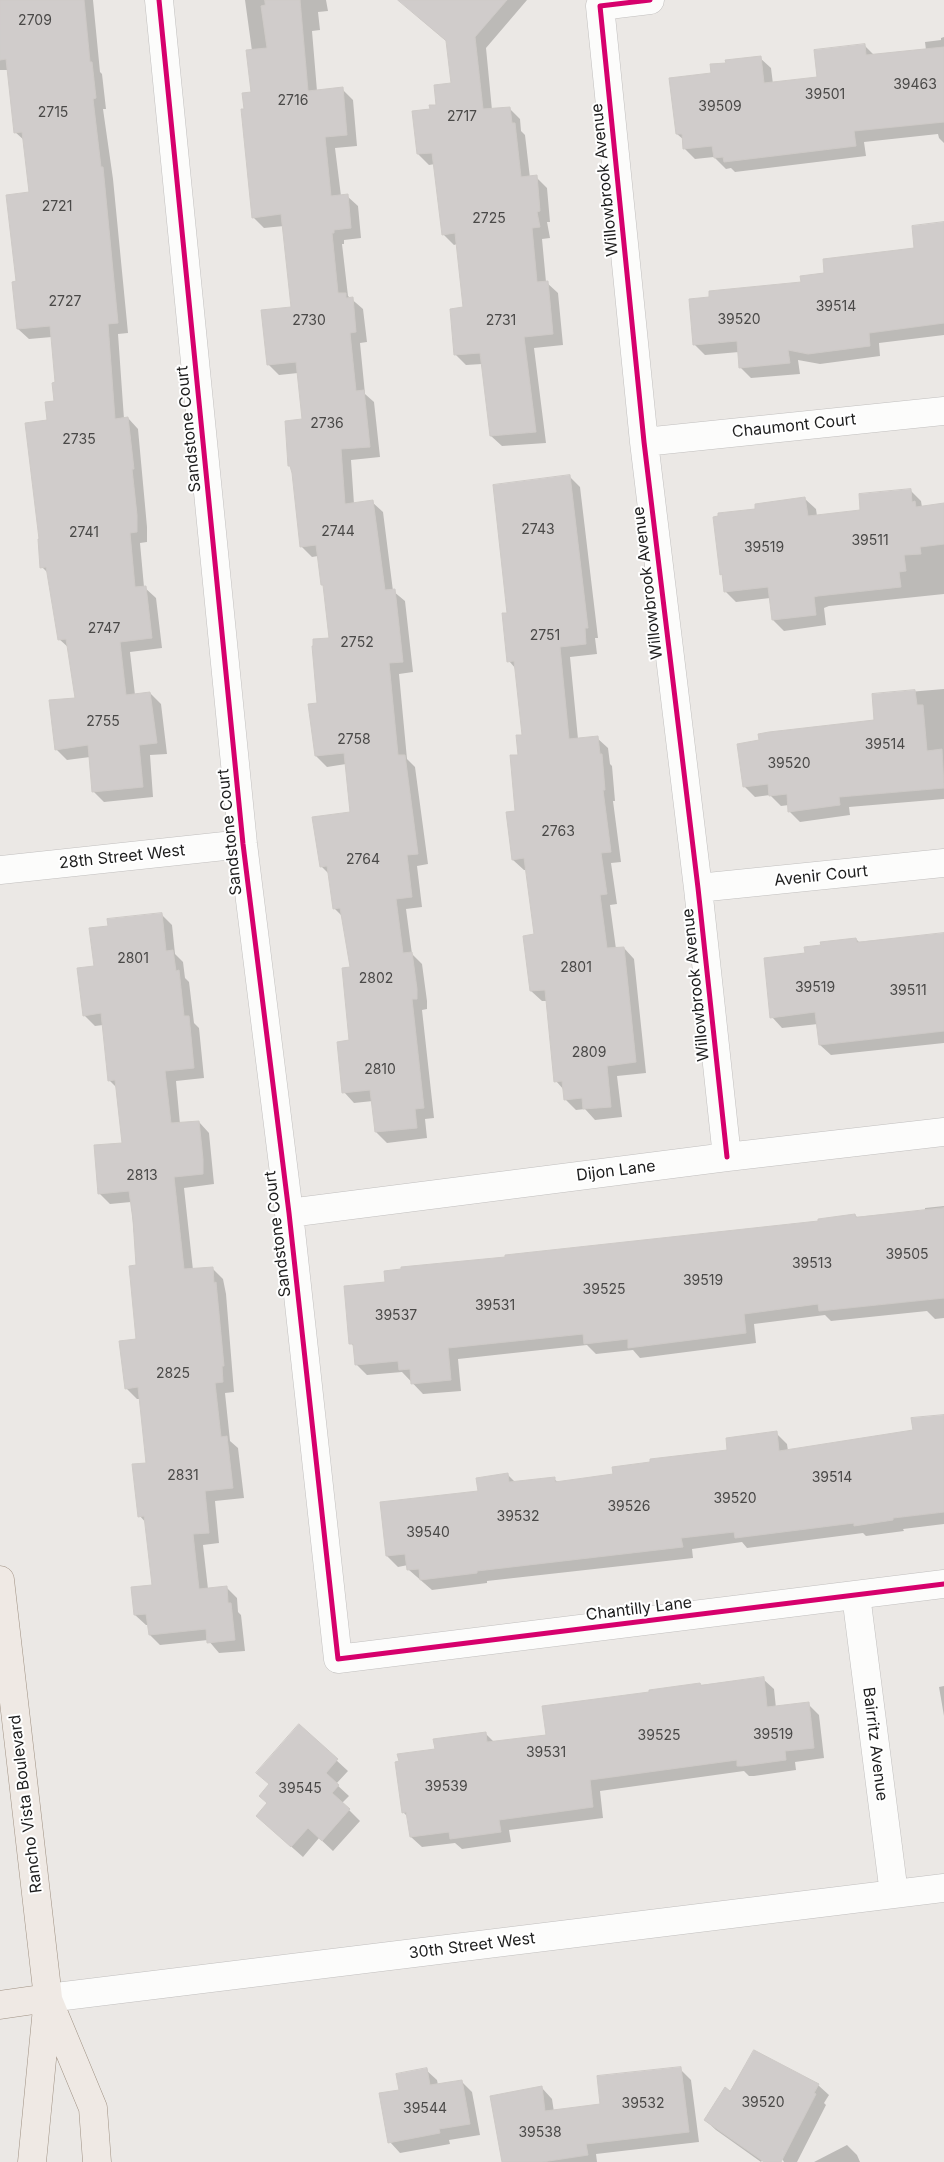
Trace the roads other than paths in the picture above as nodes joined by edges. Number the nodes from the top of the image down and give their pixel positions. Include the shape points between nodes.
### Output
1 (159, 0) edge
2 (650, 0) edge
3 (944, 411) edge
4 (644, 442) junction
5 (243, 844) junction
6 (944, 863) edge
7 (0, 870) edge
8 (698, 888) junction
9 (944, 1132) edge
10 (727, 1157) junction
11 (289, 1213) junction
12 (0, 1580) edge
13 (944, 1584) edge
14 (856, 1595) junction
15 (338, 1659) joint
16 (944, 1888) edge
17 (894, 1894) junction
18 (48, 1998) junction
19 (0, 2005) edge
20 (32, 2162) edge
21 (97, 2162) edge

1 - 5 street, Sandstone Court
2 - 4 street, Willowbrook Avenue via 600,6
3 - 4 street, Chaumont Court
4 - 8 street, Willowbrook Avenue
5 - 7 street, 28th Street West
5 - 11 street, Sandstone Court
6 - 8 street, Avenir Court
8 - 10 street, Willowbrook Avenue
9 - 10 street, Dijon Lane
10 - 11 street, Dijon Lane
11 - 15 street, Sandstone Court
12 - 18 main road, Rancho Vista Boulevard
13 - 14 street, Chantilly Lane
14 - 15 street, Chantilly Lane
14 - 17 street, Bairritz Avenue
16 - 17 street, 30th Street West
17 - 18 street, 30th Street West
18 - 19 main road, 30th Street West
18 - 20 main road, Rancho Vista Boulevard
18 - 21 main road, Rancho Vista Boulevard via 92,2108

